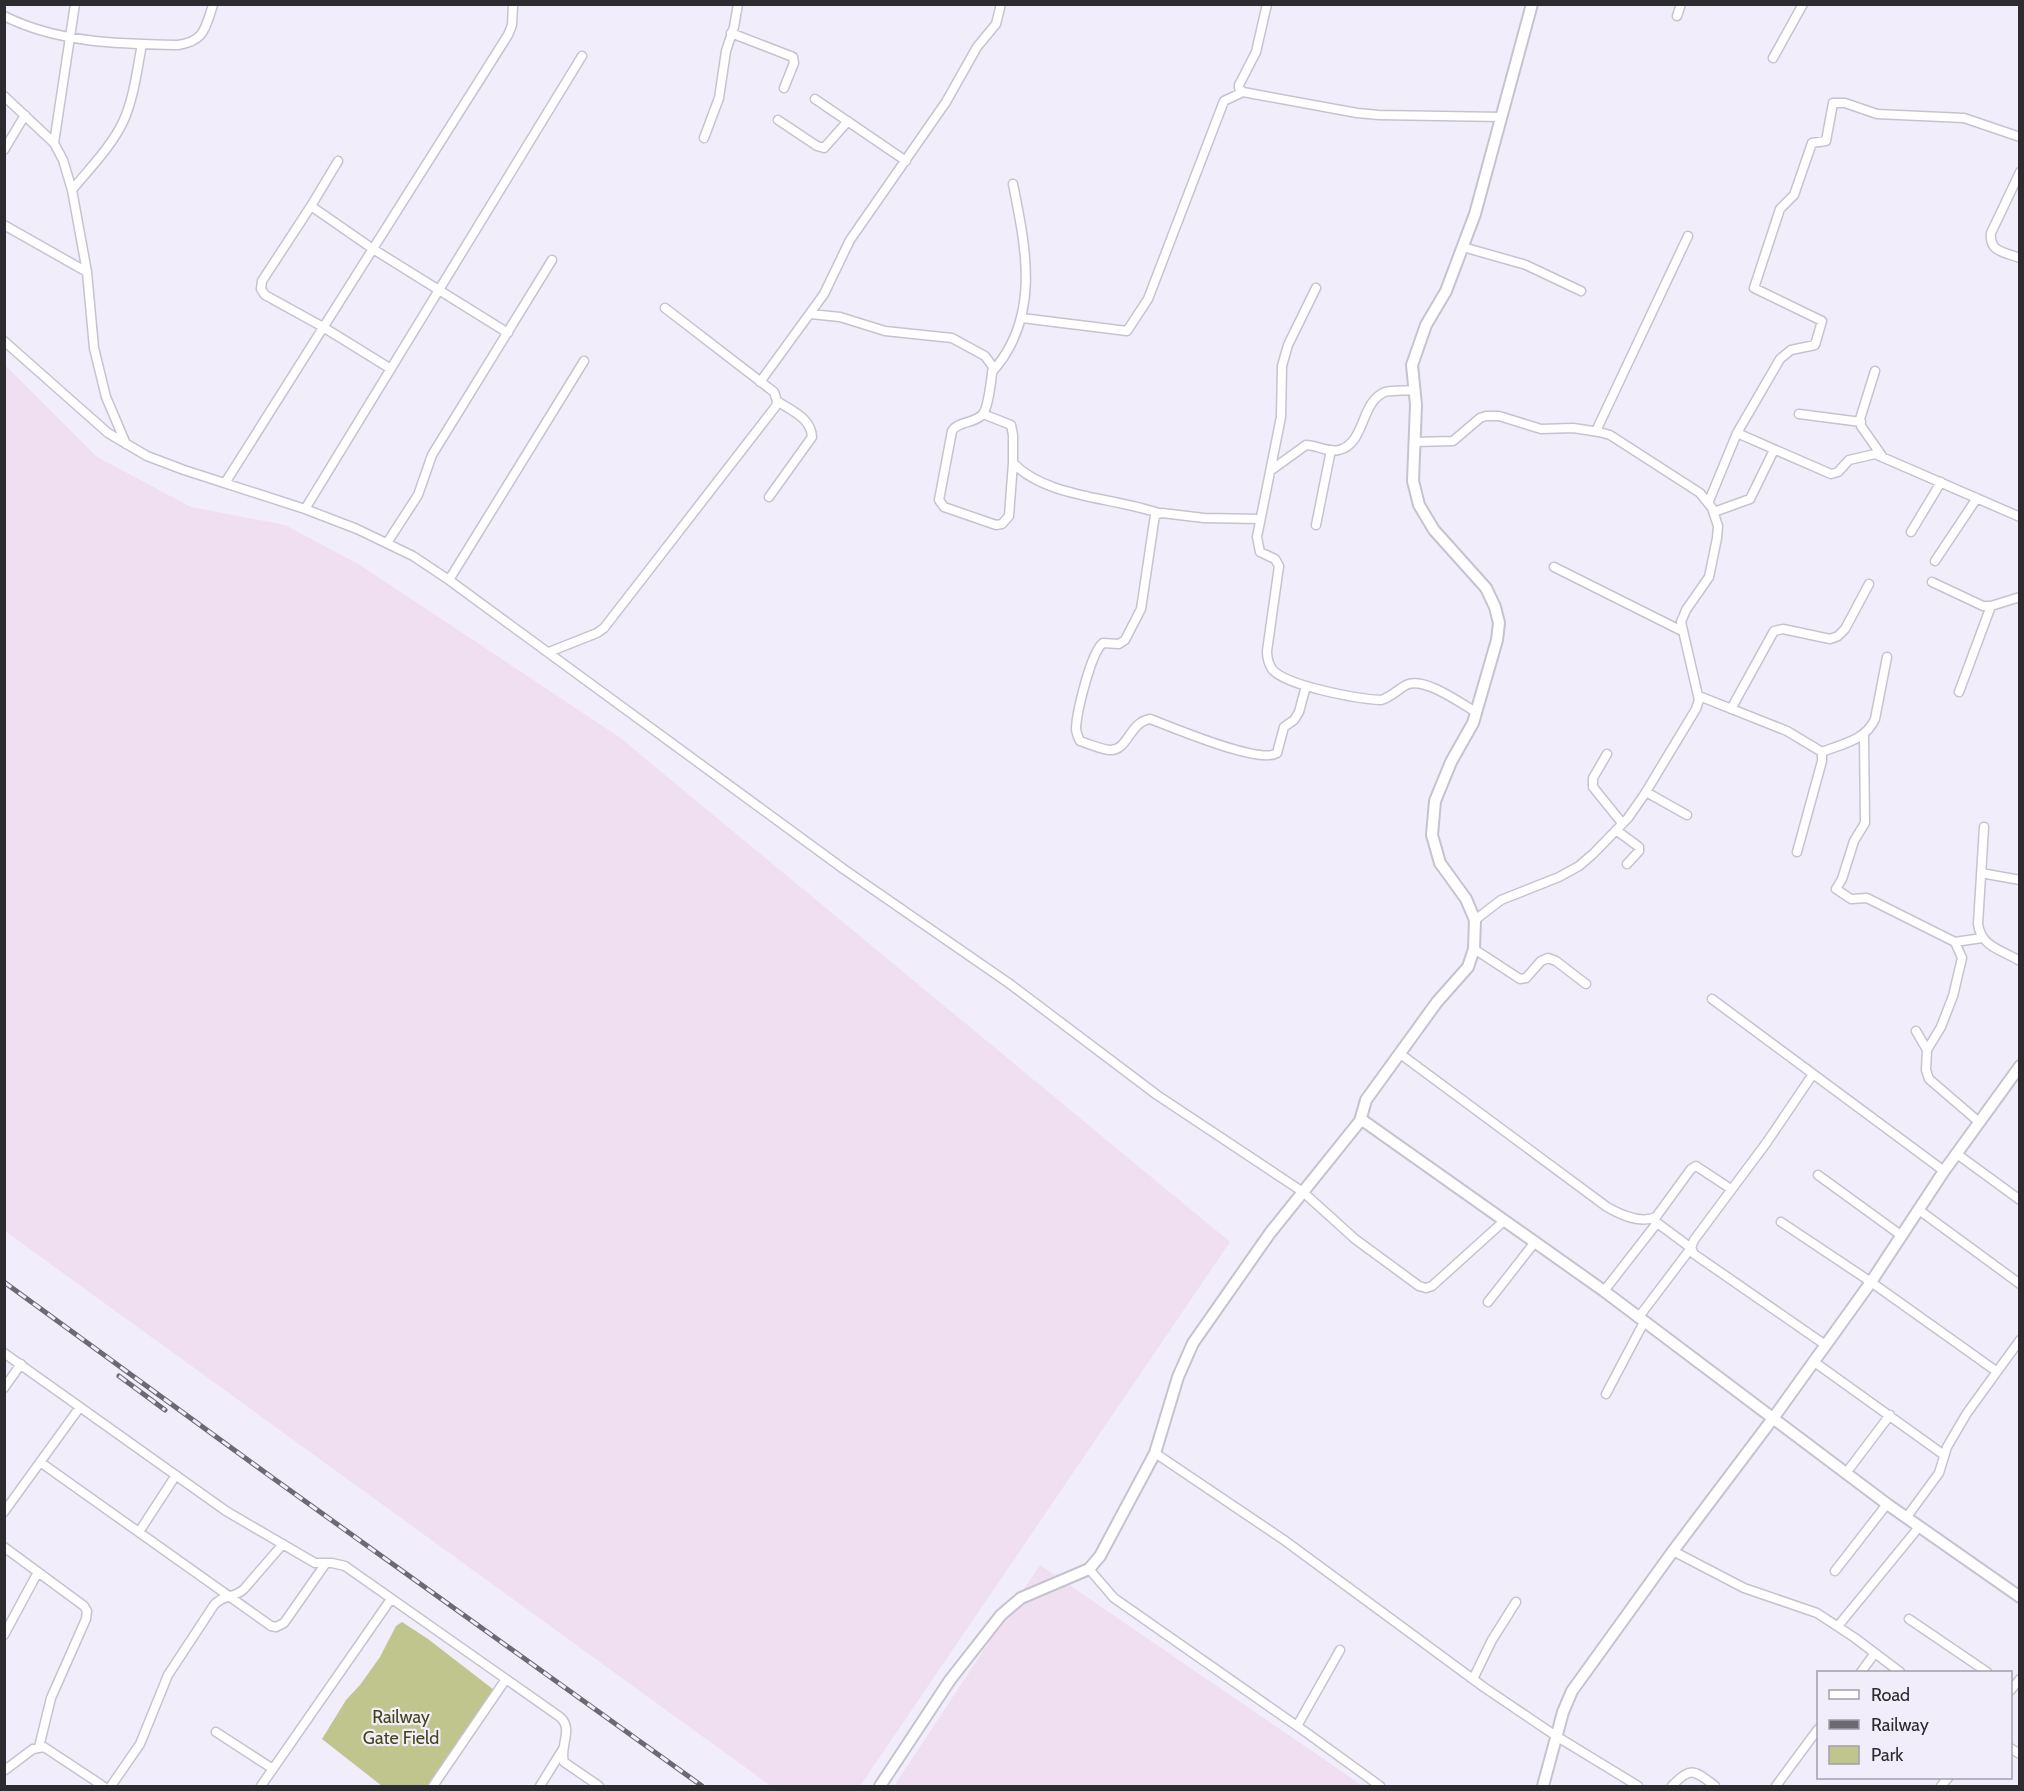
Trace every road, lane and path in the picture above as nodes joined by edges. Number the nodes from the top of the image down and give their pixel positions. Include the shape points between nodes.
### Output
1 (75, 4) edge
2 (208, 4) edge
3 (738, 4) edge
4 (1001, 4) edge
5 (1266, 4) edge
6 (1532, 4) edge
7 (1681, 4) edge
8 (1803, 4) edge
9 (215, 5) edge
10 (513, 5) edge
11 (4, 16) edge
12 (1677, 16) dead end
13 (731, 33) junction
14 (70, 38) junction
15 (142, 44) junction
16 (582, 56) dead end
17 (1773, 58) dead end
18 (784, 88) dead end
19 (1243, 92) junction
20 (4, 96) edge
21 (815, 99) dead end
22 (25, 115) junction
23 (1502, 117) junction
24 (778, 120) dead end
25 (848, 121) junction
26 (2019, 137) edge
27 (704, 138) dead end
28 (54, 143) junction
29 (4, 150) edge
30 (338, 160) dead end
31 (906, 161) junction
32 (2019, 172) edge
33 (1013, 184) dead end
34 (72, 190) junction
35 (311, 206) junction
36 (4, 225) edge
37 (1688, 236) dead end
38 (1463, 247) junction
39 (373, 249) junction
40 (2019, 258) edge
41 (552, 260) dead end
42 (87, 272) junction
43 (1316, 288) dead end
44 (439, 290) junction
45 (1581, 291) dead end
46 (665, 308) dead end
47 (811, 314) junction
48 (1022, 318) junction
49 (323, 327) junction
50 (507, 333) junction
51 (4, 341) edge
52 (584, 361) dead end
53 (391, 369) junction
54 (1875, 371) dead end
55 (992, 372) junction
56 (760, 382) junction
57 (1414, 390) junction
58 (777, 401) junction
59 (983, 414) junction
60 (1798, 414) dead end
61 (1861, 422) junction
62 (1596, 431) junction
63 (1737, 433) junction
64 (1415, 442) junction
65 (126, 444) junction
66 (1331, 450) junction
67 (1774, 450) junction
68 (1882, 456) junction
69 (1013, 463) junction
70 (1270, 471) junction
71 (1941, 482) junction
72 (225, 483) junction
73 (769, 497) dead end
74 (1977, 498) junction
75 (1708, 501) junction
76 (305, 509) junction
77 (1714, 512) junction
78 (1158, 513) junction
79 (2019, 517) edge
80 (1260, 519) junction
81 (1316, 525) dead end
82 (1911, 532) dead end
83 (387, 543) junction
84 (1935, 561) dead end
85 (1554, 567) dead end
86 (449, 580) junction
87 (1932, 582) dead end
88 (1869, 584) dead end
89 (2019, 597) edge
90 (1991, 606) junction
91 (1682, 631) junction
92 (549, 652) junction
93 (1887, 657) dead end
94 (1306, 686) junction
95 (1959, 692) dead end
96 (1699, 696) junction
97 (1731, 709) junction
98 (1476, 712) junction
99 (1864, 735) junction
100 (1822, 752) junction
101 (1607, 754) dead end
102 (1646, 792) junction
103 (1687, 815) dead end
104 (1619, 826) junction
105 (1984, 826) dead end
106 (1797, 852) dead end
107 (1627, 864) dead end
108 (1981, 873) junction
109 (2019, 880) edge
110 (1475, 920) junction
111 (1982, 938) junction
112 (1955, 942) junction
113 (1474, 949) junction
114 (2019, 961) edge
115 (1586, 984) dead end
116 (1712, 999) dead end
117 (1916, 1031) dead end
118 (1927, 1050) junction
119 (1399, 1053) junction
120 (2019, 1066) edge
121 (1813, 1074) junction
122 (1360, 1121) junction
123 (1979, 1122) junction
124 (1957, 1154) junction
125 (1944, 1171) junction
126 (1818, 1175) dead end
127 (1731, 1189) junction
128 (1303, 1192) junction
129 (2019, 1200) edge
130 (1919, 1210) junction
131 (1504, 1221) junction
132 (1655, 1221) junction
133 (1781, 1222) dead end
134 (1902, 1236) junction
135 (1535, 1242) junction
136 (1691, 1248) junction
137 (1871, 1282) junction
138 (2019, 1284) edge
139 (1604, 1291) junction
140 (1488, 1302) dead end
141 (1641, 1320) junction
142 (2019, 1340) edge
143 (1824, 1344) junction
144 (4, 1353) edge
145 (1813, 1361) junction
146 (21, 1364) junction
147 (1996, 1371) junction
148 (4, 1388) edge
149 (1606, 1394) dead end
150 (80, 1407) junction
151 (1890, 1415) junction
152 (1774, 1417) junction
153 (1155, 1453) junction
154 (1944, 1455) junction
155 (40, 1462) junction
156 (1846, 1473) junction
157 (176, 1475) junction
158 (1887, 1504) junction
159 (4, 1512) edge
160 (1906, 1518) junction
161 (1919, 1527) junction
162 (139, 1532) junction
163 (282, 1544) junction
164 (4, 1547) edge
165 (1673, 1551) junction
166 (326, 1563) junction
167 (1089, 1569) junction
168 (1835, 1571) dead end
169 (38, 1572) junction
170 (228, 1596) junction
171 (2019, 1597) edge
172 (391, 1599) junction
173 (1515, 1602) dead end
174 (1909, 1619) dead end
175 (1838, 1626) junction
176 (4, 1635) edge
177 (1340, 1650) dead end
178 (1875, 1653) junction
179 (1862, 1671) edge
180 (1899, 1671) edge
181 (1986, 1671) edge
182 (506, 1679) junction
183 (1473, 1679) junction
184 (1298, 1726) junction
185 (1817, 1730) edge
186 (216, 1732) dead end
187 (1556, 1736) junction
188 (39, 1747) junction
189 (563, 1749) junction
190 (273, 1769) junction
191 (5, 1770) edge
192 (103, 1786) edge
193 (111, 1786) edge
194 (261, 1786) edge
195 (433, 1786) edge
196 (540, 1786) edge
197 (599, 1786) edge
198 (880, 1786) edge
199 (1380, 1786) edge
200 (1543, 1786) edge
201 (1638, 1786) edge
202 (1672, 1786) edge
203 (1715, 1786) edge
204 (1776, 1786) edge

1 - 14 street
2 - 9 street
3 - 13 street
4 - 31 street via 996,24 977,47
5 - 19 street via 1256,52 1239,85
6 - 23 street
7 - 12 street
8 - 17 street
9 - 15 street via 203,34 192,43
10 - 39 street via 508,35
11 - 14 street via 41,32
13 - 18 street via 793,57
13 - 27 street via 719,98
14 - 15 street
14 - 28 street
15 - 34 street via 123,121 108,147
16 - 44 street
19 - 23 street via 1357,113
19 - 48 street via 1224,101 1148,299 1126,331
20 - 22 street
21 - 25 street
22 - 28 street
22 - 29 street
23 - 38 street
24 - 25 street via 824,148
25 - 31 street
26 - 63 street via 1964,118 1877,114 1833,103 1826,141 1812,142 1794,195 1780,209 1754,288 1822,321 1815,345 1791,350 1780,359
28 - 34 street
30 - 35 street
31 - 47 street via 850,240
32 - 40 street via 1990,240 1995,249
33 - 48 street via 1026,255
34 - 42 street
35 - 39 street
35 - 49 street via 262,281 261,289 265,295
36 - 42 street
37 - 62 street
38 - 45 street via 1526,265
38 - 57 street via 1416,352 1412,365
39 - 44 street
39 - 49 street
41 - 50 street
42 - 65 street via 94,348 106,397
43 - 70 street via 1282,366 1281,417
44 - 50 street
44 - 53 street
46 - 56 street
47 - 55 street via 840,317 876,329 952,338 985,356
47 - 56 street
48 - 55 street via 1008,351
49 - 53 street
49 - 72 street
50 - 83 street via 432,455 418,495
51 - 65 street via 108,433
52 - 86 street
53 - 76 street
54 - 61 street
55 - 59 street
56 - 58 street via 774,392
57 - 64 street
57 - 66 street via 1379,396 1352,443
58 - 73 street via 808,422 812,437
58 - 92 street via 604,628
59 - 69 street via 1011,425
59 - 69 street via 953,428 941,504 1002,524 1009,516
60 - 61 street
61 - 68 street
62 - 64 street via 1541,429 1499,416 1485,416 1453,441
62 - 75 street via 1610,435
63 - 67 street
63 - 75 street
64 - 98 street via 1413,481 1419,505 1434,530 1486,588 1496,607 1497,640
65 - 72 street via 147,456
66 - 70 street via 1306,445
66 - 81 street
67 - 68 street via 1831,474 1849,460 1870,454
67 - 77 street via 1750,499
68 - 71 street
69 - 78 street via 1051,486
70 - 80 street
71 - 74 street
71 - 82 street
72 - 76 street
74 - 79 street
74 - 84 street
75 - 77 street
76 - 83 street
77 - 91 street via 1718,538 1709,577 1683,615
78 - 80 street
78 - 94 street via 1141,609 1125,640 1119,644 1104,643 1097,650 1081,703 1078,739 1116,749 1135,725 1150,719 1224,747 1272,757 1277,753 1284,728 1299,712
80 - 94 street via 1260,552 1275,559 1279,566 1266,651 1268,660 1271,668 1284,678
83 - 86 street
85 - 91 street
86 - 92 street
87 - 90 street via 1976,604
88 - 97 street via 1839,636 1830,639 1783,629 1774,631
89 - 90 street
90 - 95 street
91 - 96 street
92 - 128 street via 844,870 1010,984 1157,1095
93 - 99 street via 1875,719
94 - 98 street via 1381,700 1406,685 1424,684
96 - 97 street
96 - 102 street via 1696,710
97 - 100 street via 1787,731
98 - 110 street via 1435,801 1432,835 1440,863 1466,899
99 - 100 street
99 - 112 street via 1865,823 1836,889 1851,899 1867,898
100 - 106 street
101 - 104 street via 1593,778 1593,788
102 - 103 street
102 - 104 street
104 - 107 street via 1639,847
104 - 110 street via 1579,866 1501,900
105 - 108 street
108 - 109 street
108 - 111 street via 1978,924
110 - 113 street
111 - 112 street
111 - 114 street
112 - 118 street via 1962,958 1953,996
113 - 115 street via 1520,978 1526,978 1548,958
113 - 119 street via 1468,967
116 - 121 street
117 - 118 street
118 - 123 street via 1929,1078
119 - 122 street via 1366,1100
119 - 132 street via 1607,1207 1627,1216
120 - 123 street
121 - 125 street
121 - 127 street
122 - 128 street
122 - 131 street
123 - 124 street
124 - 125 street
124 - 129 street
125 - 130 street
126 - 134 street
127 - 132 street via 1694,1167
127 - 136 street
128 - 131 street via 1354,1239 1426,1288
128 - 153 street via 1193,1343 1178,1377
130 - 134 street
130 - 138 street
131 - 135 street
132 - 136 street
132 - 139 street
133 - 137 street
134 - 137 street
135 - 139 street
135 - 140 street
136 - 141 street
136 - 143 street via 1694,1254
137 - 143 street
137 - 147 street
139 - 141 street
141 - 149 street
141 - 152 street
142 - 147 street
143 - 145 street
144 - 146 street
145 - 151 street
145 - 152 street
146 - 148 street
146 - 150 street
147 - 154 street
150 - 155 street
150 - 157 street
151 - 154 street
151 - 156 street
152 - 156 street
152 - 165 street
153 - 167 street via 1100,1556
153 - 183 street via 1284,1540
154 - 160 street via 1934,1483
155 - 159 street
155 - 162 street
156 - 158 street
157 - 162 street
157 - 163 street
158 - 160 street
158 - 168 street
160 - 161 street
161 - 171 street
161 - 175 street
162 - 170 street
163 - 166 street via 315,1563
163 - 170 street via 240,1593
164 - 169 street
165 - 175 street via 1736,1585 1817,1613
165 - 187 street via 1572,1691
166 - 170 street via 280,1626 271,1626
166 - 172 street via 345,1566
167 - 184 street via 1114,1598
167 - 198 street via 1020,1598 1002,1615 950,1680
169 - 176 street
169 - 188 street via 87,1611 51,1698
170 - 193 street via 214,1605 173,1668 140,1744
172 - 182 street
172 - 190 street
173 - 183 street
174 - 181 street
175 - 178 street
177 - 184 street
178 - 179 street
178 - 180 street
182 - 189 street via 565,1721
182 - 195 street
183 - 187 street
184 - 199 street
185 - 204 street
186 - 190 street
187 - 200 street
187 - 201 street
188 - 191 street
188 - 192 street via 49,1749
189 - 196 street
189 - 197 street via 564,1762
190 - 194 street
202 - 203 street via 1684,1773 1693,1771

